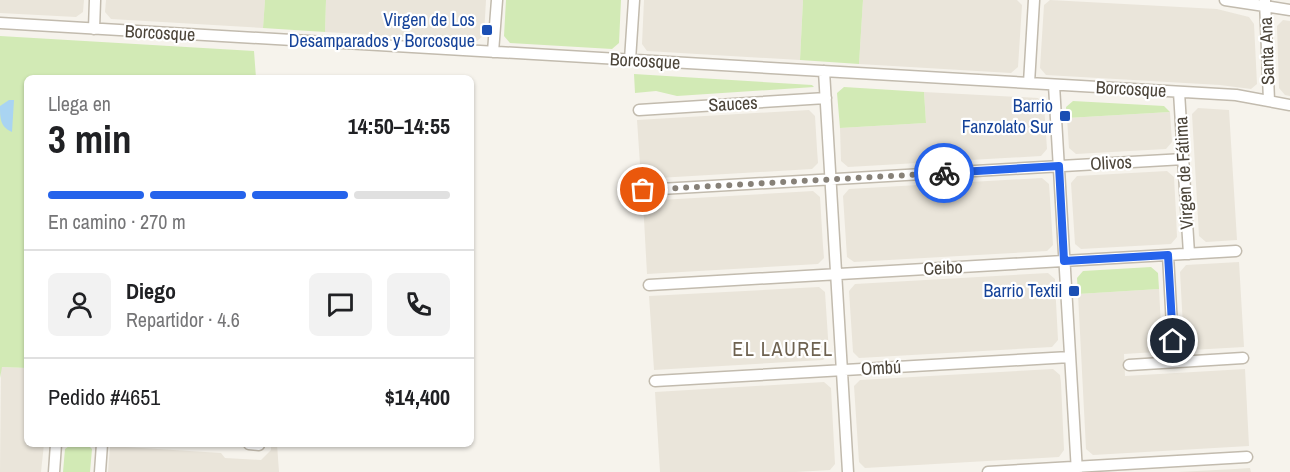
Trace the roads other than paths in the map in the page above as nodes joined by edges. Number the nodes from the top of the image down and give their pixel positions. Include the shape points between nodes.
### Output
1 (95, 0) edge
2 (497, 0) edge
3 (634, 0) edge
4 (1034, 0) edge
5 (1225, 0) edge
6 (1265, 3) edge
7 (1290, 10) edge
8 (0, 23) edge
9 (94, 29) junction
10 (494, 52) junction
11 (630, 60) junction
12 (824, 71) junction
13 (1029, 83) junction
14 (1054, 85) junction
15 (1179, 92) junction
16 (826, 98) junction
17 (1269, 101) junction
18 (1290, 105) edge
19 (639, 110) dead end
20 (1184, 159) junction
21 (1059, 166) junction
22 (831, 179) junction
23 (643, 190) dead end
24 (1236, 251) dead end
25 (1189, 254) junction
26 (1168, 255) junction
27 (1064, 261) junction
28 (836, 274) junction
29 (649, 285) dead end
30 (1070, 357) junction
31 (1243, 358) dead end
32 (1174, 362) junction
33 (1129, 365) dead end
34 (842, 370) junction
35 (655, 381) dead end
36 (56, 447) edge
37 (102, 447) edge
38 (1247, 457) dead end
39 (1077, 469) edge
40 (54, 472) edge
41 (100, 472) edge
42 (848, 472) edge
43 (987, 472) edge

1 - 9 street
2 - 10 street
3 - 11 street
4 - 13 street
5 - 6 street
6 - 7 street
6 - 17 street, Santa Ana
8 - 9 street, Borcosque
9 - 10 street, Borcosque
10 - 11 street, Borcosque
11 - 12 street, Borcosque
12 - 13 street, Borcosque
12 - 16 street
13 - 14 street, Borcosque
14 - 15 street, Borcosque
14 - 21 street
15 - 17 street, Borcosque
15 - 20 street, Virgen de Fátima
16 - 19 street, Sauces
16 - 22 street
17 - 18 street, Borcosque
20 - 21 street, Olivos
20 - 25 street, Virgen de Fátima
21 - 22 street, Olivos
21 - 27 street
22 - 23 street, Olivos
22 - 28 street
24 - 25 street, Ceibo
25 - 26 street, Ceibo
26 - 27 street, Ceibo
26 - 32 street, Virgen de Fátima
27 - 28 street, Ceibo
27 - 30 street
28 - 29 street, Ceibo
28 - 34 street
30 - 34 street, Ombú
30 - 39 street
31 - 32 street
32 - 33 street
34 - 35 street, Ombú
34 - 42 street
36 - 40 street
37 - 41 street
38 - 39 street
39 - 43 street

